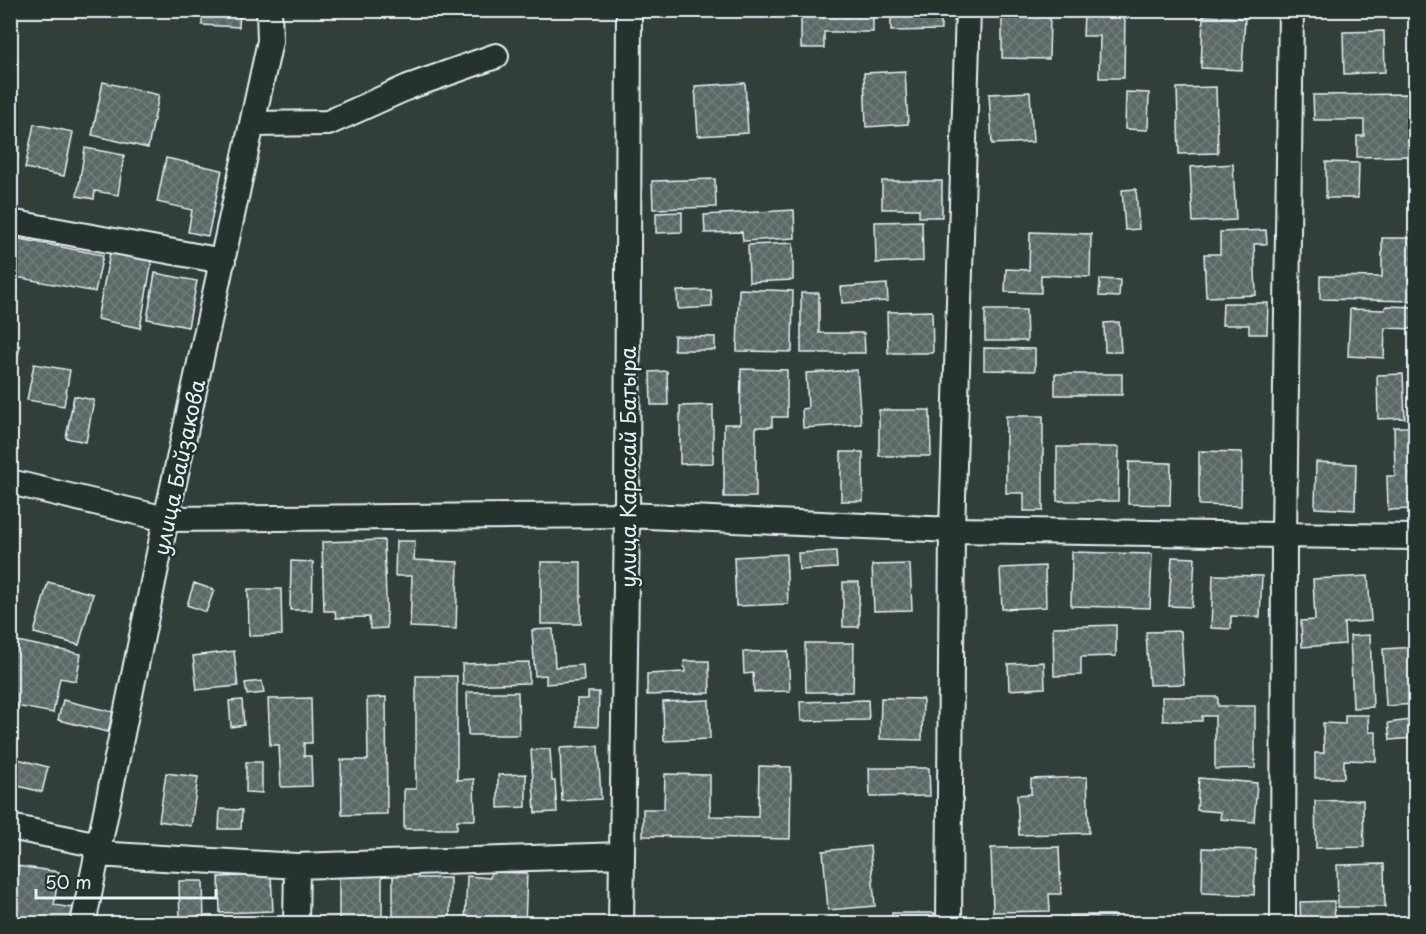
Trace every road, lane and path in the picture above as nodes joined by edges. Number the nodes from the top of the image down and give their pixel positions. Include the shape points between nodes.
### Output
1 (269, 10) edge
2 (629, 10) edge
3 (968, 10) edge
4 (1291, 10) edge
5 (496, 56) dead end
6 (253, 124) junction
7 (10, 222) edge
8 (223, 261) junction
9 (10, 482) edge
10 (627, 515) junction
11 (166, 519) junction
12 (952, 530) junction
13 (1284, 534) junction
14 (1416, 537) edge
15 (10, 826) edge
16 (98, 849) junction
17 (622, 855) junction
18 (297, 866) junction
19 (83, 924) edge
20 (296, 924) edge
21 (621, 924) edge
22 (949, 924) edge
23 (1283, 924) edge

1 - 6 street, улица Байзакова via 270,41
2 - 10 street, улица Карасай Батыра
3 - 12 street
4 - 13 street
5 - 6 street via 408,87 328,123
6 - 8 street, улица Байзакова
7 - 8 street
8 - 11 street, улица Байзакова
9 - 11 street
10 - 11 street
10 - 12 street
10 - 17 street, улица Карасай Батыра
11 - 16 street, улица Байзакова
12 - 13 street
12 - 22 street
13 - 14 street
13 - 23 street
15 - 16 street
16 - 18 street
16 - 19 street, улица Байзакова
17 - 18 street
17 - 21 street, улица Карасай Батыра
18 - 20 street

